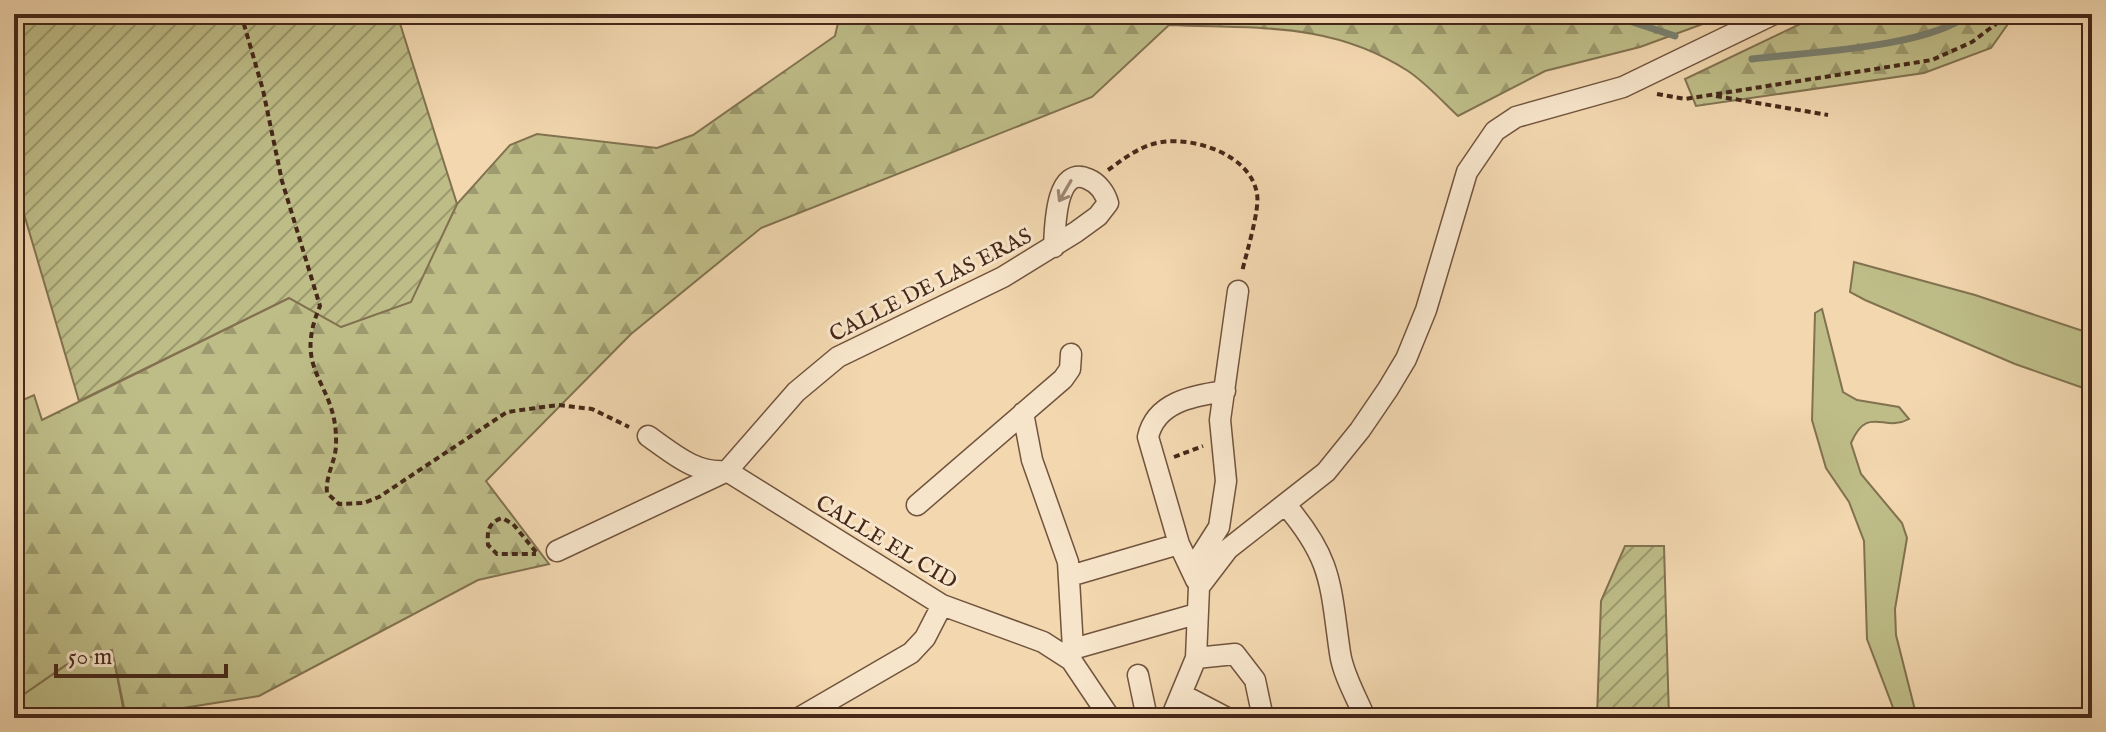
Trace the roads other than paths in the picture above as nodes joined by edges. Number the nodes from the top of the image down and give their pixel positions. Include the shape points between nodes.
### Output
1 (1774, 14) edge
2 (1054, 247) junction
3 (1238, 291) road end
4 (1071, 354) dead end
5 (1225, 391) junction
6 (1023, 413) junction
7 (648, 436) road end
8 (727, 471) junction
9 (1285, 504) junction
10 (917, 505) dead end
11 (1179, 544) junction
12 (547, 552) road end
13 (1070, 576) junction
14 (1199, 587) junction
15 (942, 605) junction
16 (1196, 614) junction
17 (1072, 655) junction
18 (1196, 658) junction
19 (1138, 675) dead end
20 (1183, 695) junction
21 (799, 718) edge
22 (1110, 718) edge
23 (1147, 718) edge
24 (1171, 718) edge
25 (1227, 718) edge
26 (1263, 718) edge
27 (1365, 718) edge

1 - 9 street via 1623,87 1516,117 1495,131 1467,172 1442,263 1406,359 1326,472
2 -> 2 street, CALLE DE LAS ERAS via 1108,203 1093,181 1081,176 1062,190
2 - 8 street, CALLE DE LAS ERAS via 838,357 796,392
3 - 5 street
4 - 6 street via 1063,379
5 - 11 street via 1184,397 1150,427 1148,437
5 - 14 street via 1220,440 1226,481 1219,527 1198,560
6 - 10 street
6 - 13 street via 1032,460
7 - 8 street, CALLE EL CID via 708,473
8 - 12 street, CALLE DE LAS ERAS
8 - 15 street, CALLE EL CID
9 - 14 street via 1228,549
9 - 27 street via 1327,565 1340,656
11 - 13 street
11 - 14 street
13 - 17 street
14 - 16 street
15 - 17 street, CALLE EL CID
15 - 21 street via 911,653
16 - 17 street
16 - 18 street
17 - 22 street, CALLE EL CID
18 - 20 street
18 - 26 street via 1235,654 1255,680
19 - 23 street
20 - 24 street
20 - 25 street

